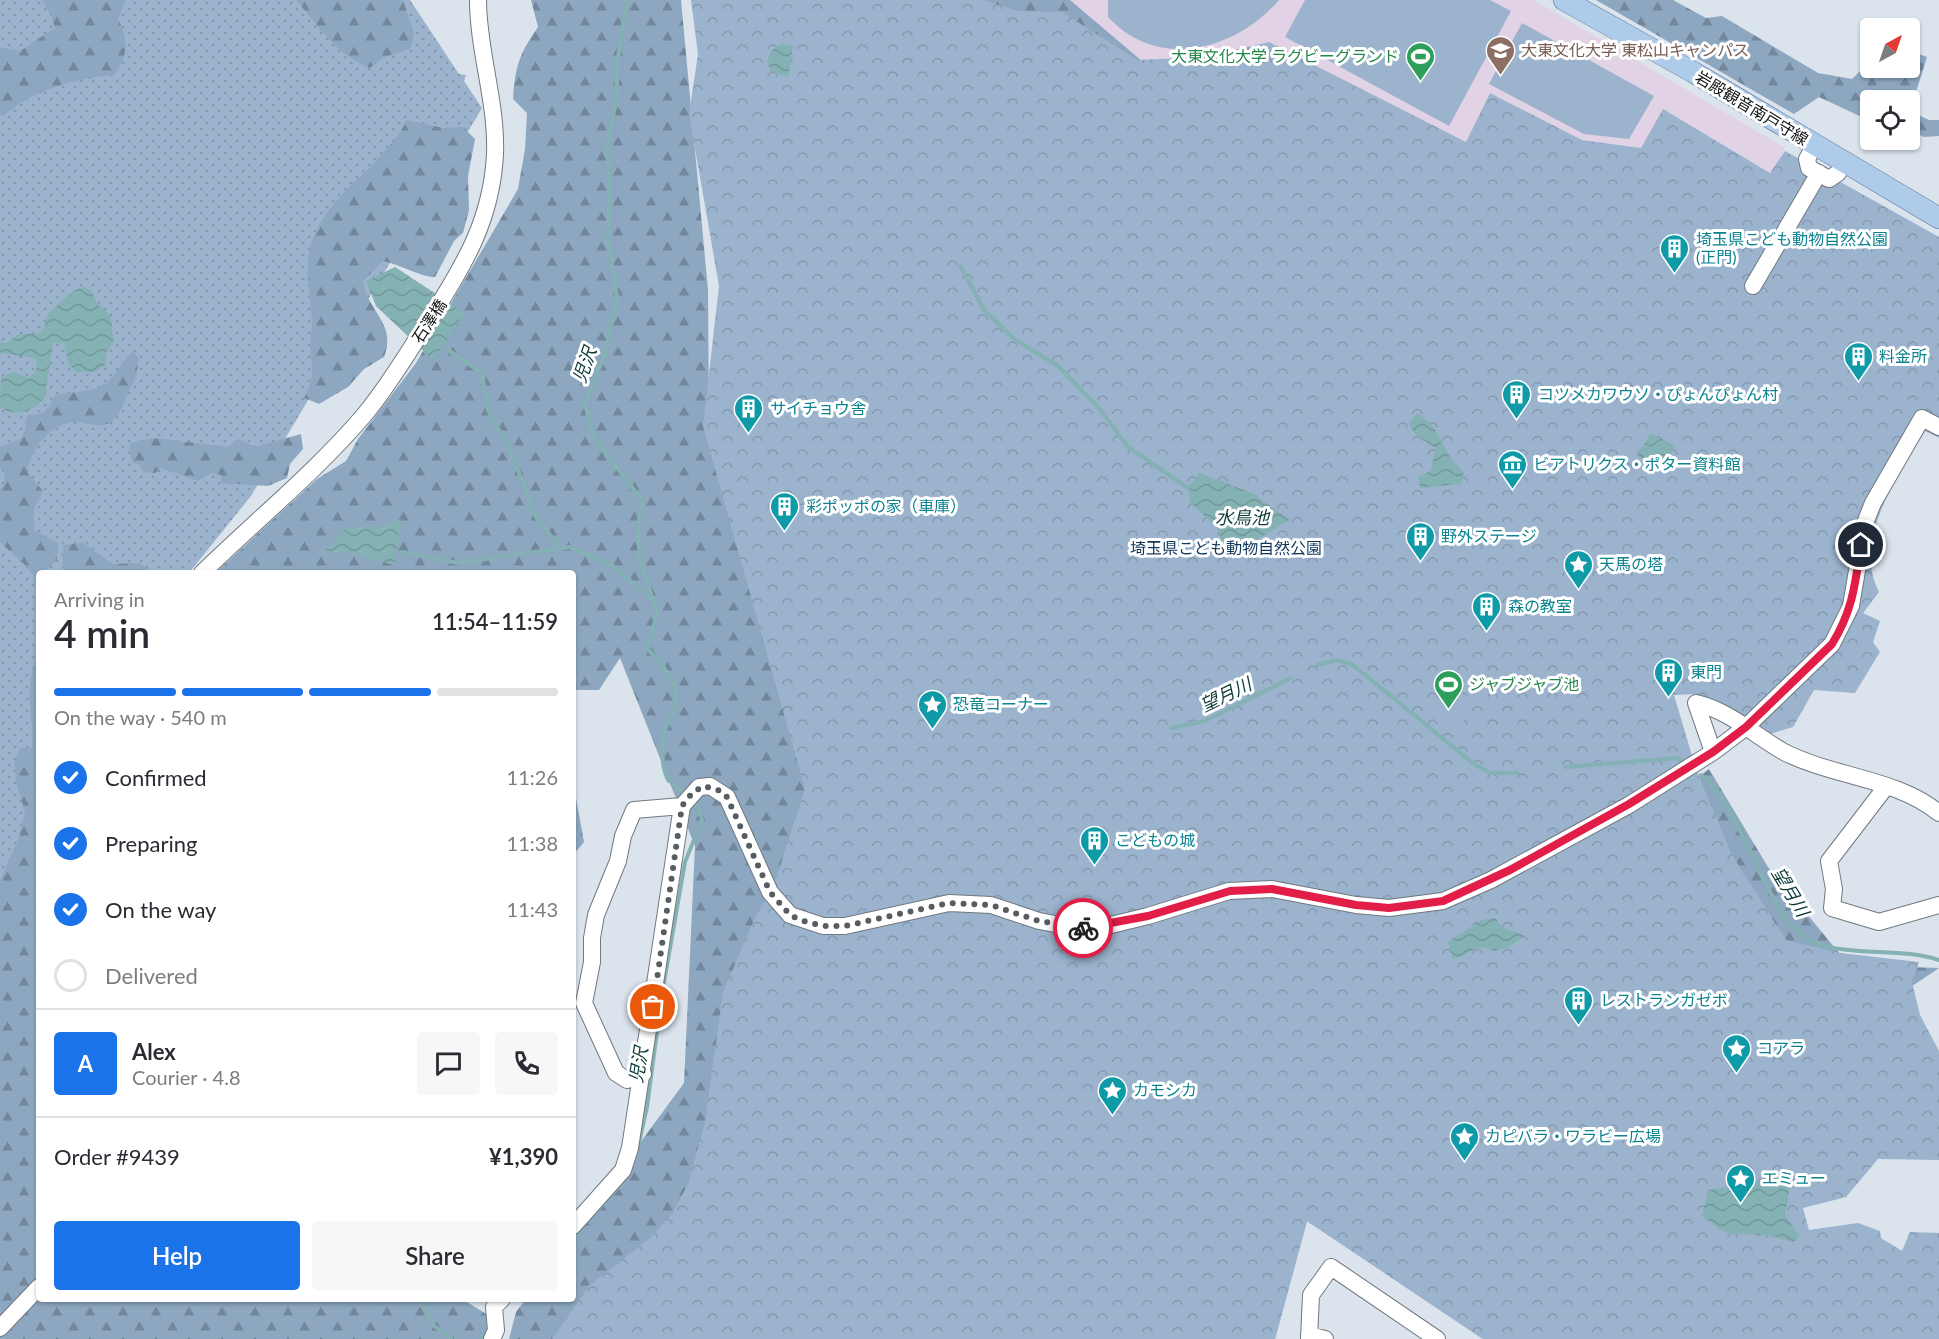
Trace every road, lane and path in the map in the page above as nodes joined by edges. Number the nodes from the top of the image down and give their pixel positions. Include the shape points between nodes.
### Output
1 (478, 0) edge
2 (1564, 0) edge
3 (1815, 146) junction
4 (1844, 162) junction
5 (1819, 173) junction
6 (1939, 218) edge
7 (1753, 286) dead end
8 (1939, 427) edge
9 (205, 570) edge
10 (1746, 727) junction
11 (1713, 752) junction
12 (1885, 788) junction
13 (687, 800) junction
14 (1939, 813) edge
15 (1939, 905) edge
16 (643, 1074) junction
17 (576, 1223) edge
18 (36, 1290) edge
19 (0, 1328) edge
20 (1314, 1338) edge
21 (1437, 1339) edge

1 - 9 street, 石澤橋 via 495,153 482,223 471,253 364,414 322,460
2 - 3 main road, 岩殿観音南戸守線
3 - 4 main road, 岩殿観音南戸守線
3 - 5 street via 1807,159 1809,168
4 - 5 street via 1829,179
4 - 6 main road, 岩殿観音南戸守線
5 - 7 street
8 - 10 street via 1922,418 1881,486 1865,523 1851,606 1832,644
10 - 11 street
10 - 11 street via 1716,708 1696,703
10 - 12 street via 1784,752
11 - 13 street via 1629,804 1511,869 1443,901 1389,908 1272,889 1230,891 1111,925 1077,928 1039,921 991,905 949,903 845,926 800,920 790,915 770,892 727,797 710,786 699,787
12 - 14 street via 1908,795
12 - 15 street via 1828,861 1834,889 1832,908 1879,922
13 - 16 street
13 - 16 street via 634,810 596,915 592,938 585,1003 616,1073 627,1080
16 - 17 street via 623,1170
18 - 19 street
20 - 21 street via 1311,1295 1331,1267

